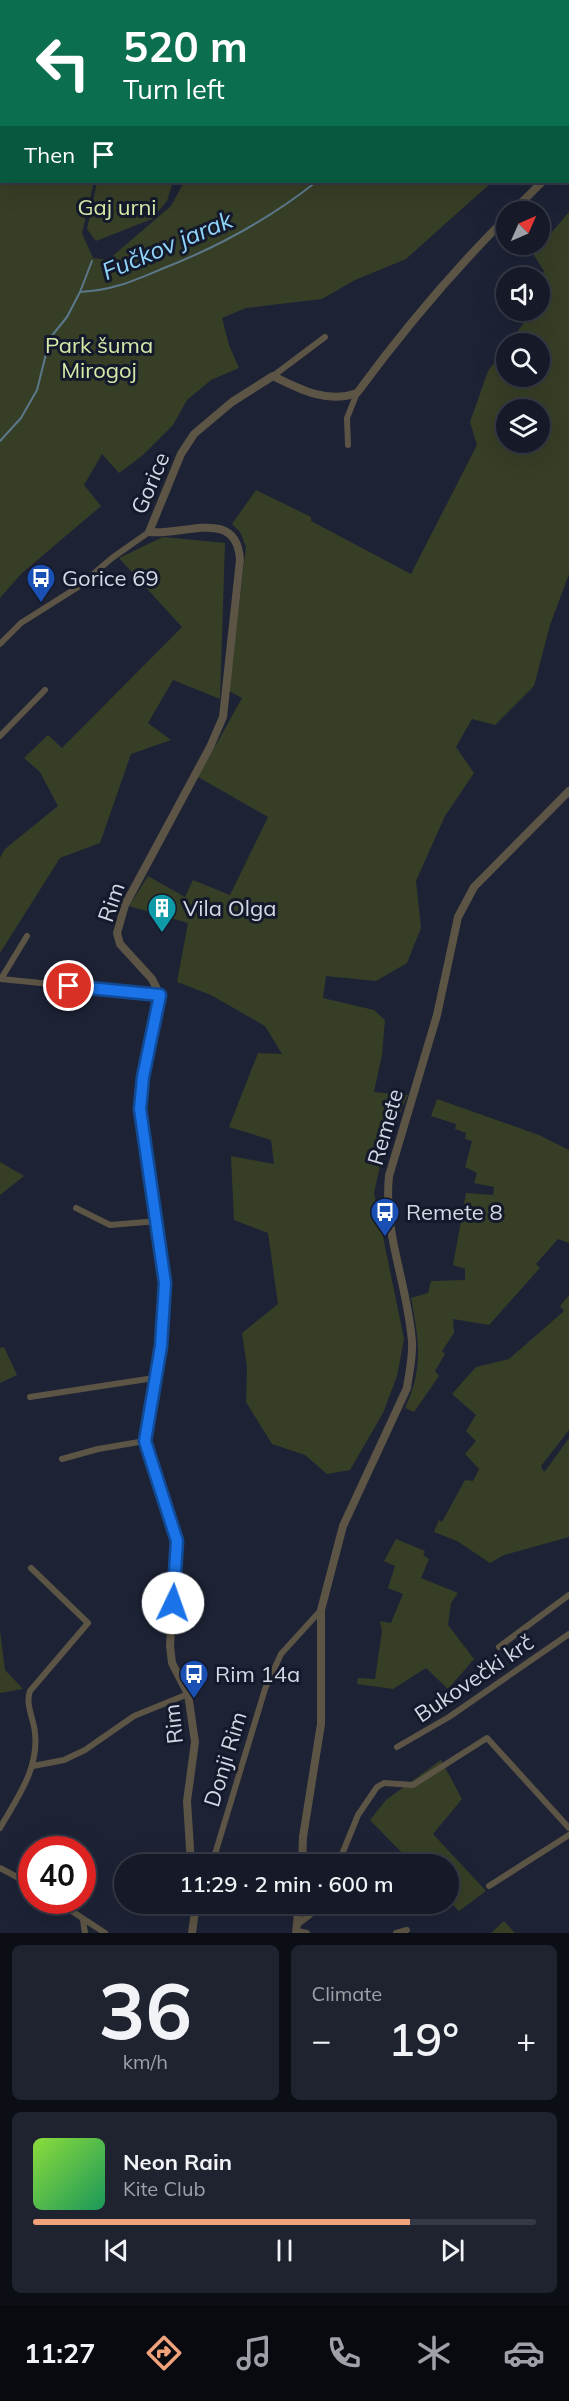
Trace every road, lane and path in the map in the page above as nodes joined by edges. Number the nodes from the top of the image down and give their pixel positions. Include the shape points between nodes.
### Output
1 (541, 183) edge
2 (523, 201) edge
3 (496, 228) edge
4 (325, 337) dead end
5 (273, 376) junction
6 (357, 393) junction
7 (348, 445) dead end
8 (149, 532) junction
9 (0, 644) edge
10 (45, 690) dead end
11 (0, 736) edge
12 (569, 791) edge
13 (27, 936) dead end
14 (160, 995) junction
15 (76, 1208) dead end
16 (158, 1221) junction
17 (154, 1378) junction
18 (30, 1398) dead end
19 (145, 1441) junction
20 (62, 1459) dead end
21 (31, 1569) dead end
22 (569, 1595) edge
23 (321, 1610) junction
24 (569, 1634) edge
25 (499, 1647) dead end
26 (189, 1694) junction
27 (396, 1747) dead end
28 (33, 1766) junction
29 (0, 1828) edge
30 (569, 1828) edge
31 (569, 1835) edge
32 (190, 1854) edge
33 (215, 1854) edge
34 (302, 1854) edge
35 (342, 1854) edge
36 (0, 1868) edge
37 (18, 1878) edge
38 (489, 1886) dead end
39 (75, 1914) edge
40 (195, 1914) edge
41 (298, 1914) edge
42 (311, 1914) edge
43 (83, 1920) junction
44 (297, 1929) edge
45 (407, 1930) dead end
46 (85, 1933) edge
47 (105, 1933) edge
48 (192, 1933) edge
49 (307, 1933) edge
50 (396, 1933) edge

1 - 2 street
3 - 6 street via 407,325
4 - 5 street, Gorice
5 - 6 street via 318,396
5 - 8 street, Gorice via 232,402 194,434 181,454
6 - 7 street via 347,418
8 - 9 street, Gorice via 78,587 21,623
8 - 14 street, Rim via 207,527 229,531 237,539 240,560 223,717 119,921 120,944 153,979
10 - 11 street
12 - 23 street, Remete via 474,888 458,917 437,1015 389,1176 390,1236 412,1342 407,1388 343,1526
13 - 14 street via 1,979
14 - 16 street, Rim via 140,1109
15 - 16 street via 110,1225
16 - 17 street, Rim via 165,1283 161,1346
17 - 18 street
17 - 19 street, Rim
19 - 20 street
19 - 26 street, Rim via 177,1541 170,1646 172,1664
21 - 28 street via 88,1623 27,1698 35,1733
22 - 25 street
23 - 33 street, Donji Rim via 281,1654 265,1689
23 - 34 street, Remete via 321,1724
24 - 27 street, Bukovečki krč via 449,1717
26 - 28 street via 134,1716 64,1760
26 - 32 street, Rim via 195,1742 187,1801
28 - 29 street
30 - 35 street via 487,1738 413,1785 384,1783 377,1787 358,1815
31 - 38 street
36 - 37 street
39 - 43 street
40 - 48 street
41 - 44 street
42 - 44 street
43 - 46 street
43 - 47 street
44 - 49 street
45 - 50 street

